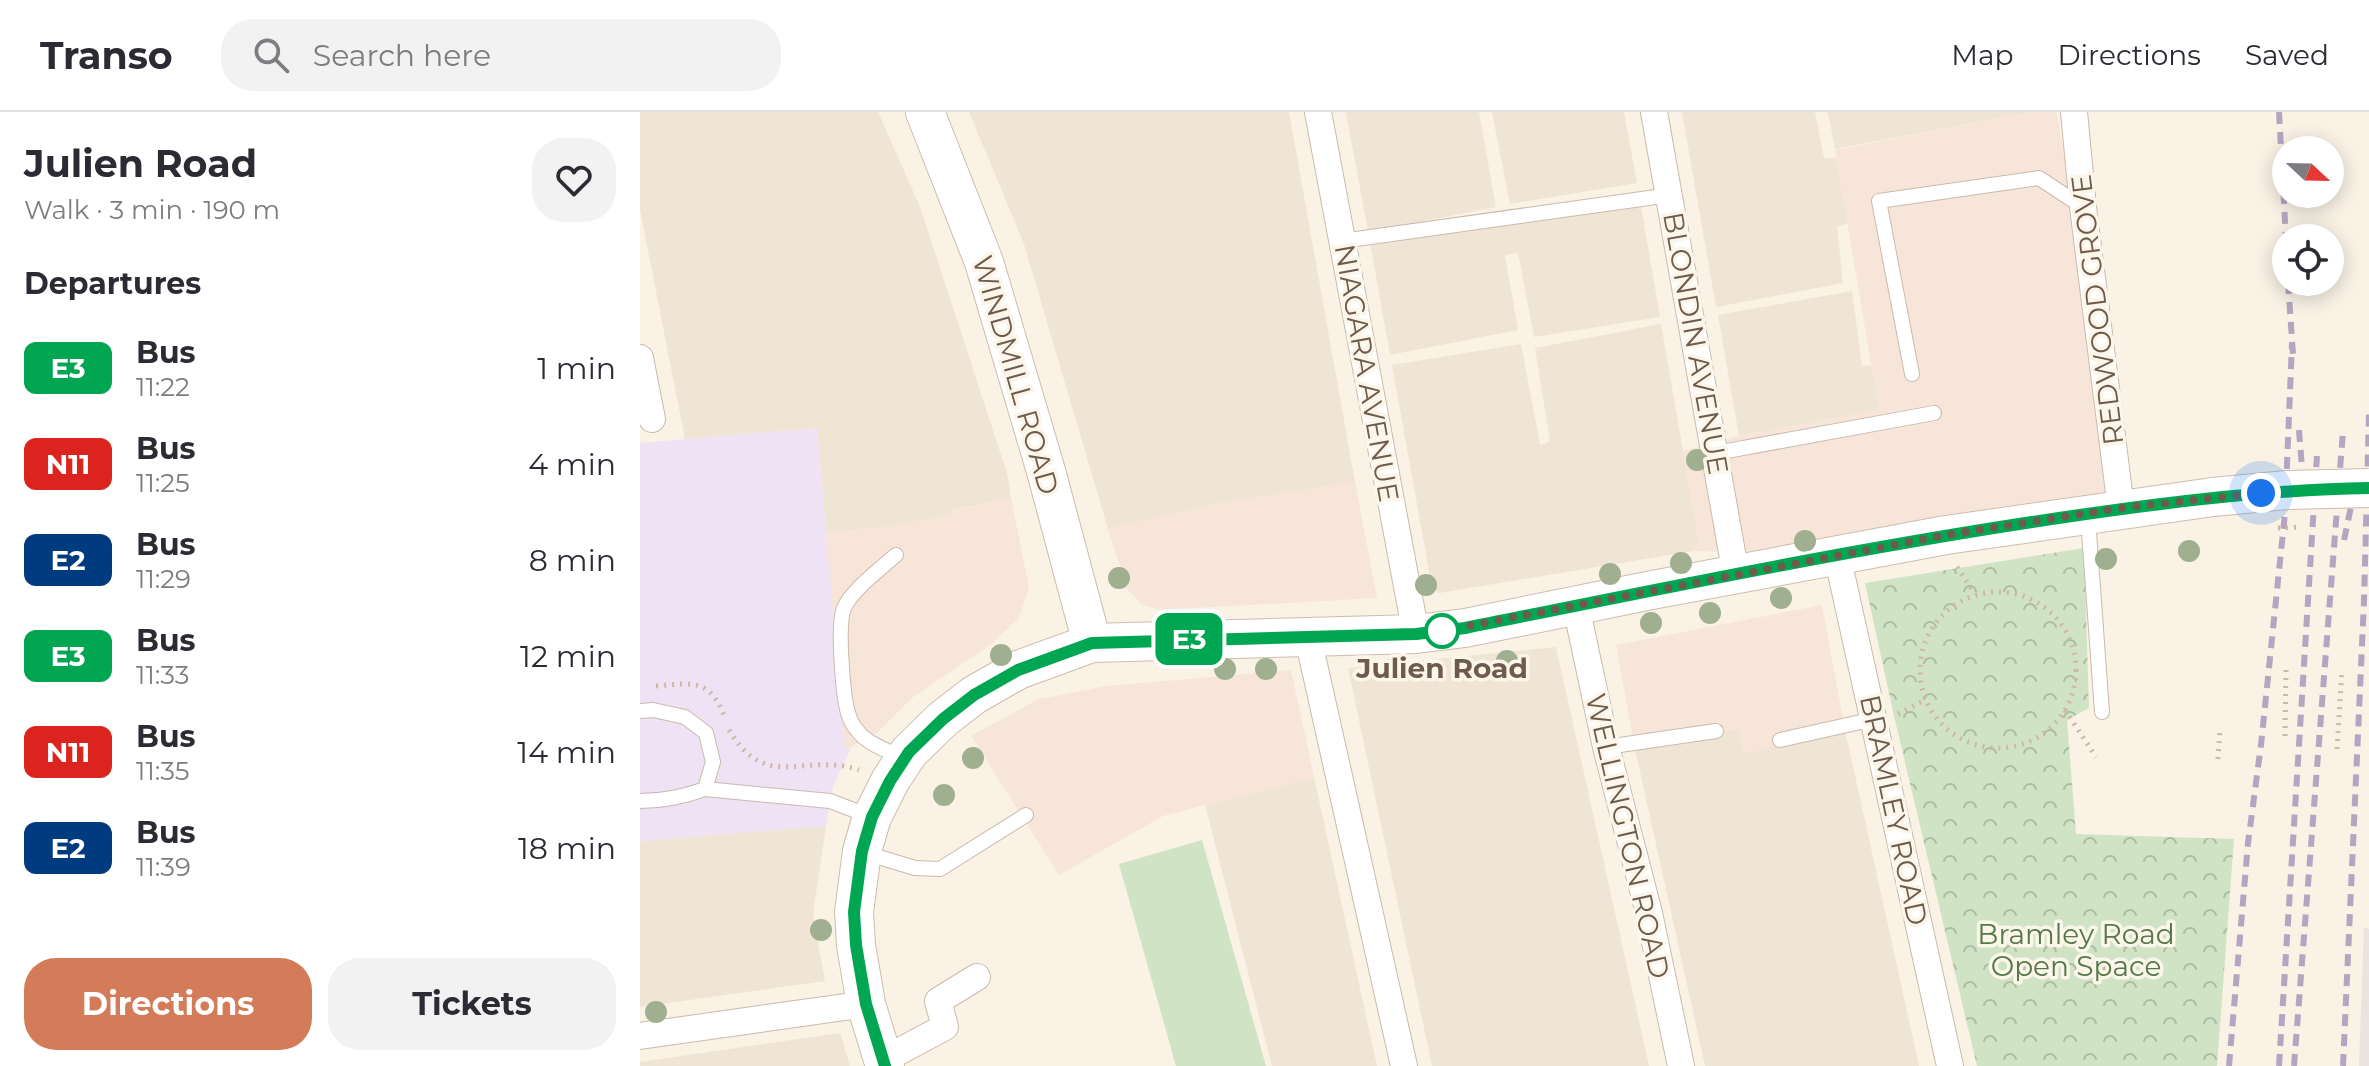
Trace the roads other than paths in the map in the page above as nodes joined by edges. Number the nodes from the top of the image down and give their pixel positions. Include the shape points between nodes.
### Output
1 (925, 112) edge
2 (1318, 112) edge
3 (1654, 112) edge
4 (2074, 112) edge
5 (1670, 195) junction
6 (2083, 207) junction
7 (1342, 241) junction
8 (640, 358) edge
9 (1912, 374) dead end
10 (1934, 413) dead end
11 (652, 419) dead end
12 (1716, 453) junction
13 (2369, 488) edge
14 (2104, 511) junction
15 (896, 555) dead end
16 (1837, 555) junction
17 (1736, 575) junction
18 (1576, 606) junction
19 (1416, 634) junction
20 (1308, 638) junction
21 (1092, 643) junction
22 (640, 711) edge
23 (2102, 712) dead end
24 (1874, 719) junction
25 (1716, 731) dead end
26 (1780, 740) dead end
27 (1606, 747) junction
28 (905, 759) junction
29 (705, 789) junction
30 (640, 801) edge
31 (1026, 815) dead end
32 (867, 834) junction
33 (977, 977) dead end
34 (866, 1004) junction
35 (640, 1036) edge
36 (884, 1063) edge
37 (1404, 1066) edge
38 (1681, 1066) edge
39 (1950, 1066) edge

1 - 21 main road, WINDMILL ROAD via 984,262
2 - 7 street, NIAGARA AVENUE
3 - 5 street, BLONDIN AVENUE
4 - 6 street, REDWOOD GROVE
5 - 7 lane
5 - 12 street, BLONDIN AVENUE
6 - 9 lane via 2039,178 1879,201
6 - 14 street, REDWOOD GROVE
7 - 19 street, NIAGARA AVENUE
8 - 11 street
10 - 12 lane
12 - 17 street, BLONDIN AVENUE
13 - 14 main road, bridge via 2213,497
14 - 16 main road
14 - 23 lane
15 - 28 lane via 844,607 843,681 856,730
16 - 17 main road
16 - 24 street, BRAMLEY ROAD
17 - 18 main road
18 - 19 main road
18 - 27 street, WELLINGTON ROAD
19 - 20 main road
20 - 21 main road
20 - 37 street
21 - 28 main road via 1018,670 983,690 943,719
22 - 29 lane via 685,717 706,733 713,762
24 - 26 lane
24 - 39 street, BRAMLEY ROAD
25 - 27 lane
27 - 38 street, WELLINGTON ROAD
28 - 32 main road
29 - 30 lane
29 - 32 lane via 830,801
31 - 32 lane via 940,869 915,868
32 - 34 main road via 854,912
33 - 36 street via 938,1001 945,1027
34 - 35 street
34 - 36 main road

